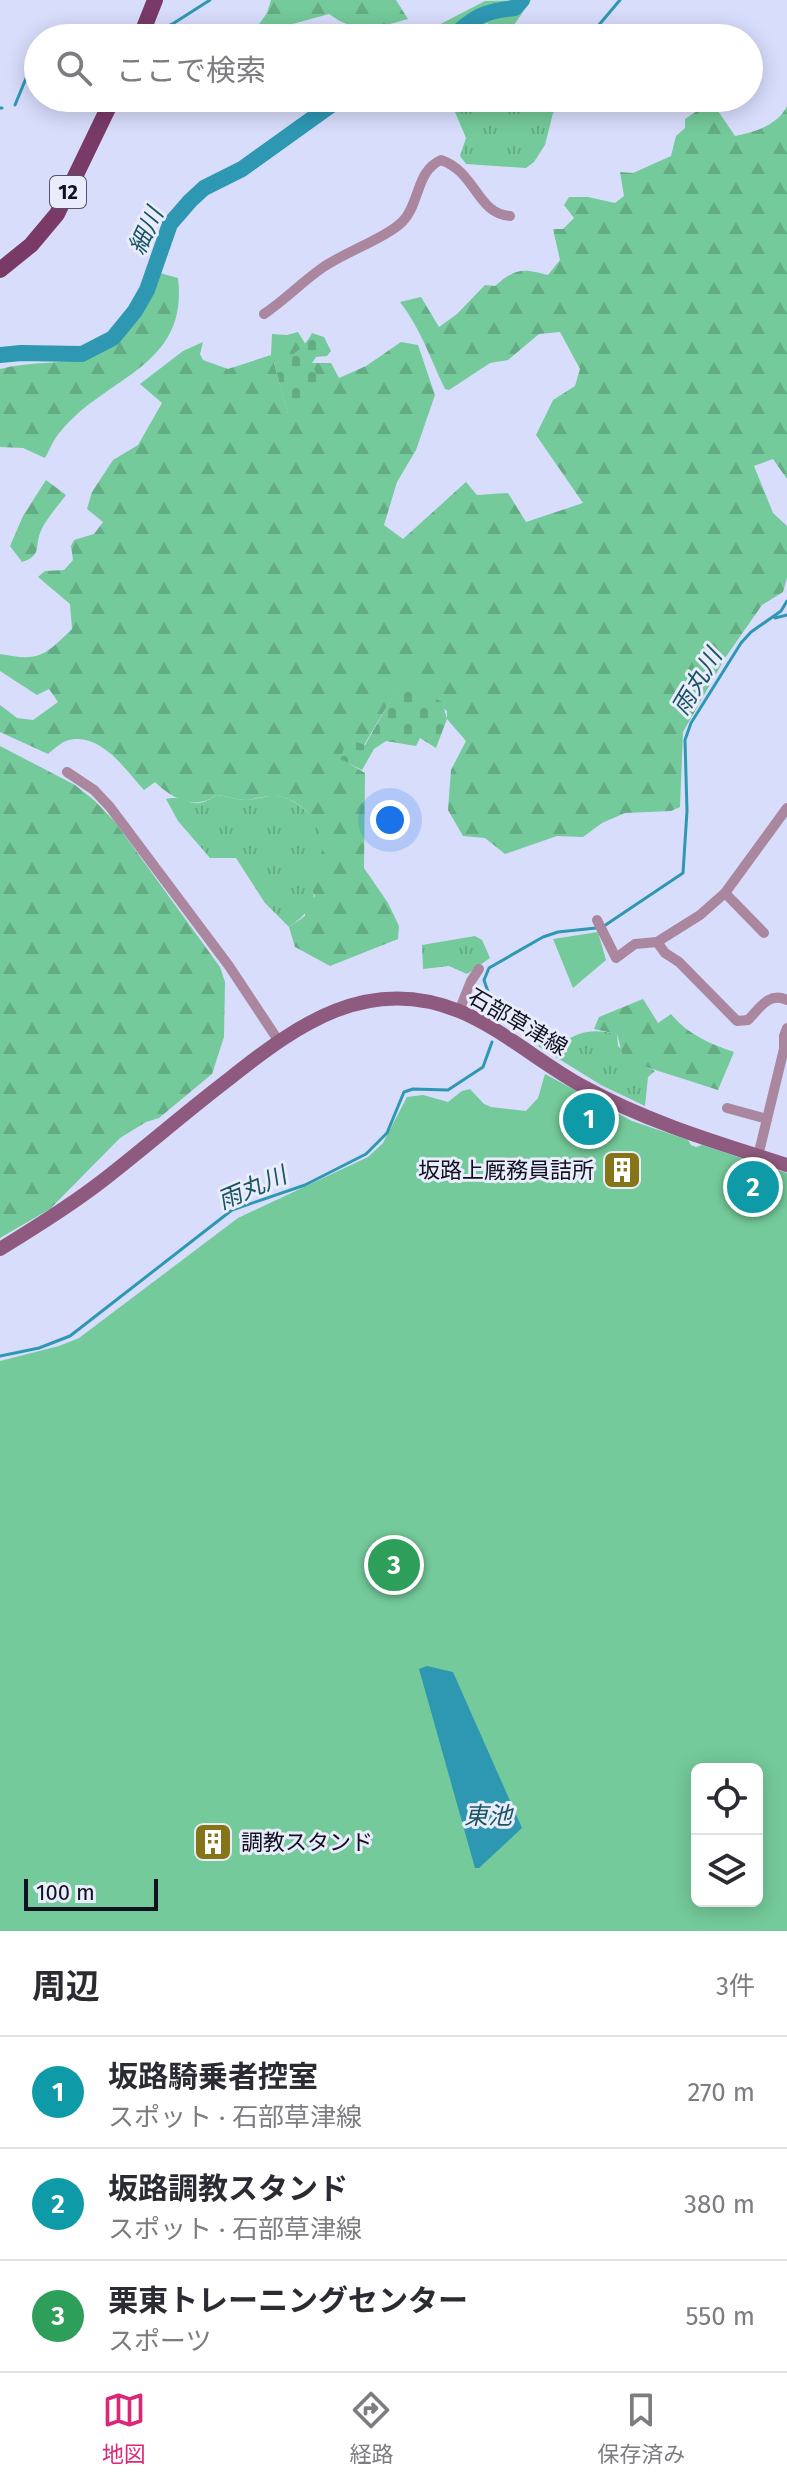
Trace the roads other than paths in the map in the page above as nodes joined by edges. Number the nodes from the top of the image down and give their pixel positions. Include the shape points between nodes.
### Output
1 (155, 0) edge
2 (146, 24) edge
3 (106, 112) edge
4 (510, 216) dead end
5 (0, 270) edge
6 (264, 314) dead end
7 (67, 772) dead end
8 (787, 808) edge
9 (725, 893) junction
10 (598, 925) dead end
11 (764, 933) dead end
12 (657, 942) junction
13 (479, 969) dead end
14 (787, 1000) edge
15 (459, 1011) junction
16 (787, 1028) edge
17 (278, 1040) junction
18 (727, 1108) dead end
19 (767, 1119) junction
20 (758, 1156) junction
21 (787, 1165) edge
22 (0, 1249) edge

1 - 2 main road
3 - 5 main road, 12 via 57,214
4 - 6 street via 489,209 463,172 441,160 425,173 402,223 321,268
7 - 17 street via 110,807
8 - 9 street
9 - 11 street
9 - 12 street
10 - 12 street via 616,958 635,944
12 - 14 street via 737,1021 748,1020 769,998
13 - 15 street
15 - 17 main road, 石部草津線 via 418,999 369,1000 331,1011
15 - 20 main road, 石部草津線 via 631,1111
16 - 19 street
17 - 22 main road, 石部草津線 via 106,1178
18 - 19 street
19 - 20 street
20 - 21 main road, 石部草津線

